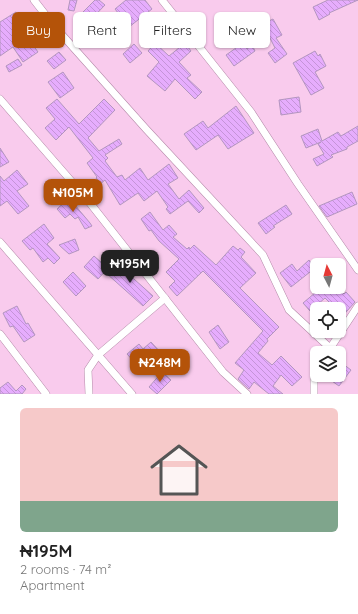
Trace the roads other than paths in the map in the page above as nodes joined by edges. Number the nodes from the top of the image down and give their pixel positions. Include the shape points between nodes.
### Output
1 (34, 0) edge
2 (162, 0) edge
3 (0, 99) edge
4 (0, 242) edge
5 (358, 270) edge
6 (165, 298) junction
7 (358, 306) edge
8 (0, 334) edge
9 (325, 346) edge
10 (332, 346) edge
11 (98, 355) junction
12 (314, 382) edge
13 (46, 394) edge
14 (89, 394) edge
15 (132, 394) edge
16 (247, 394) edge
17 (314, 394) edge

1 - 9 street via 146,129 263,255 289,310
2 - 5 street via 251,112
3 - 6 street via 86,198
4 - 11 street
6 - 11 street
6 - 16 street via 223,372
7 - 10 street
8 - 13 street
11 - 14 street via 88,370
11 - 15 street
12 - 17 street

